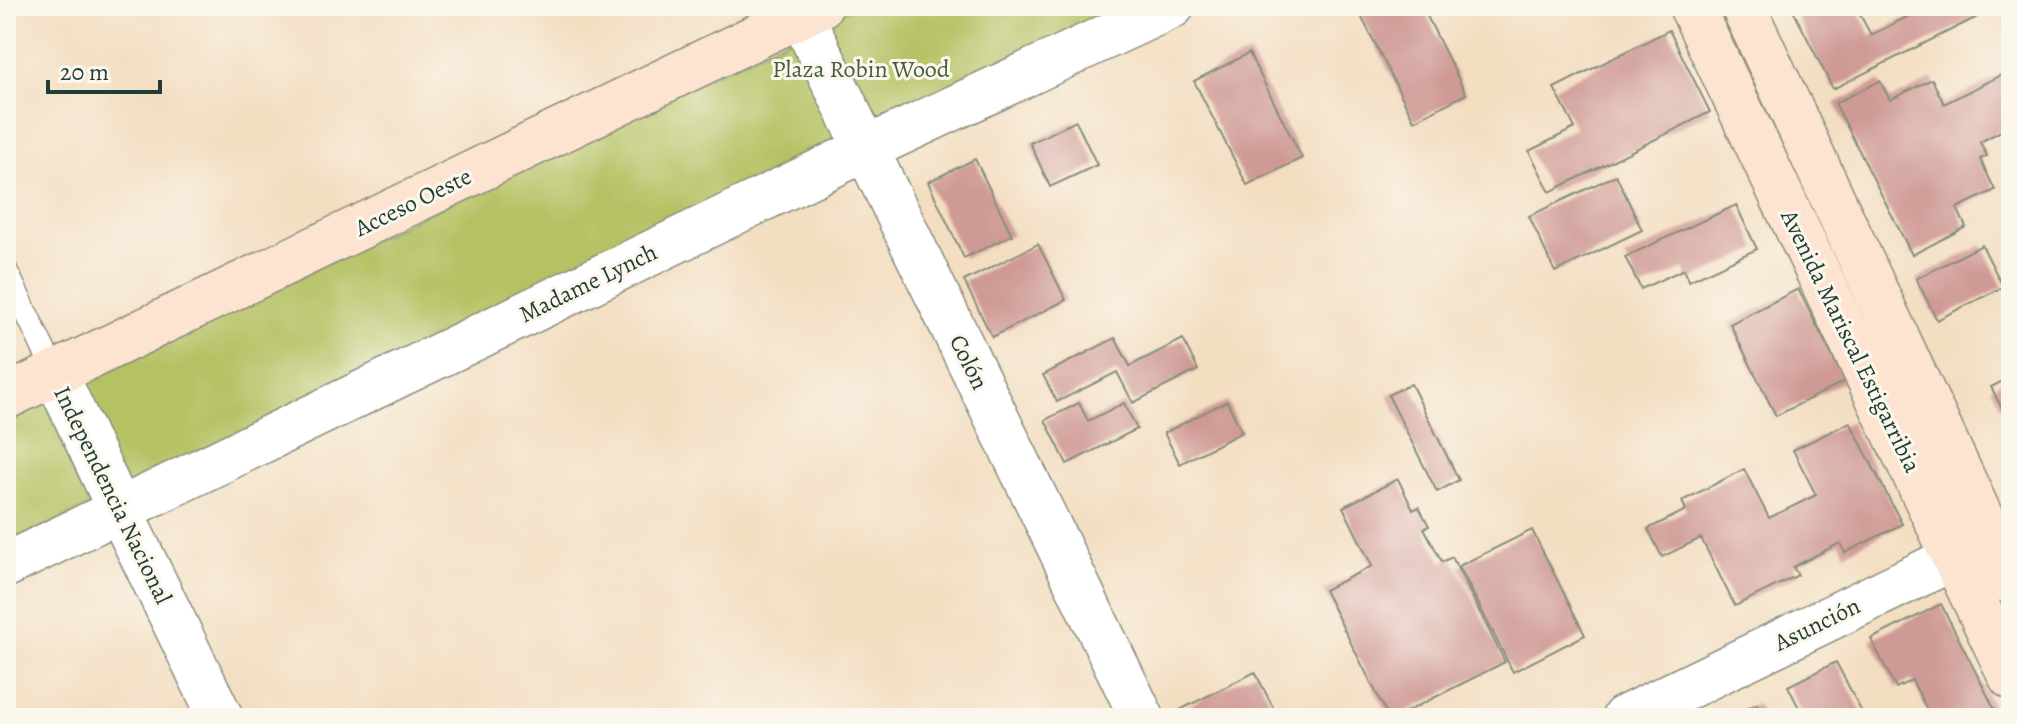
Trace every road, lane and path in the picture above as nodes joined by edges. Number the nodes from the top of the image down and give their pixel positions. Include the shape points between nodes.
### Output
1 (1172, 6) edge
2 (1691, 6) edge
3 (1743, 6) edge
4 (806, 9) edge
5 (866, 149) junction
6 (6, 270) edge
7 (55, 373) junction
8 (6, 397) edge
9 (119, 509) junction
10 (1985, 542) edge
11 (6, 565) edge
12 (2011, 582) edge
13 (2011, 677) edge
14 (221, 718) edge
15 (1142, 718) edge
16 (1624, 718) edge

1 - 5 street, Madame Lynch
2 - 10 main road, Avenida Mariscal Estigarribia
3 - 10 main road, Avenida Mariscal Estigarribia
4 - 5 street, Colón
4 - 7 main road, Acceso Oeste
5 - 9 street, Madame Lynch
5 - 15 street, Colón
6 - 7 lane, Independencia Nacional
7 - 8 main road, Acceso Oeste
7 - 9 street, Independencia Nacional
9 - 11 street, Madame Lynch
9 - 14 street, Independencia Nacional
10 - 12 main road, Avenida Mariscal Estigarribia
10 - 13 main road, Avenida Mariscal Estigarribia
10 - 16 street, Asunción

